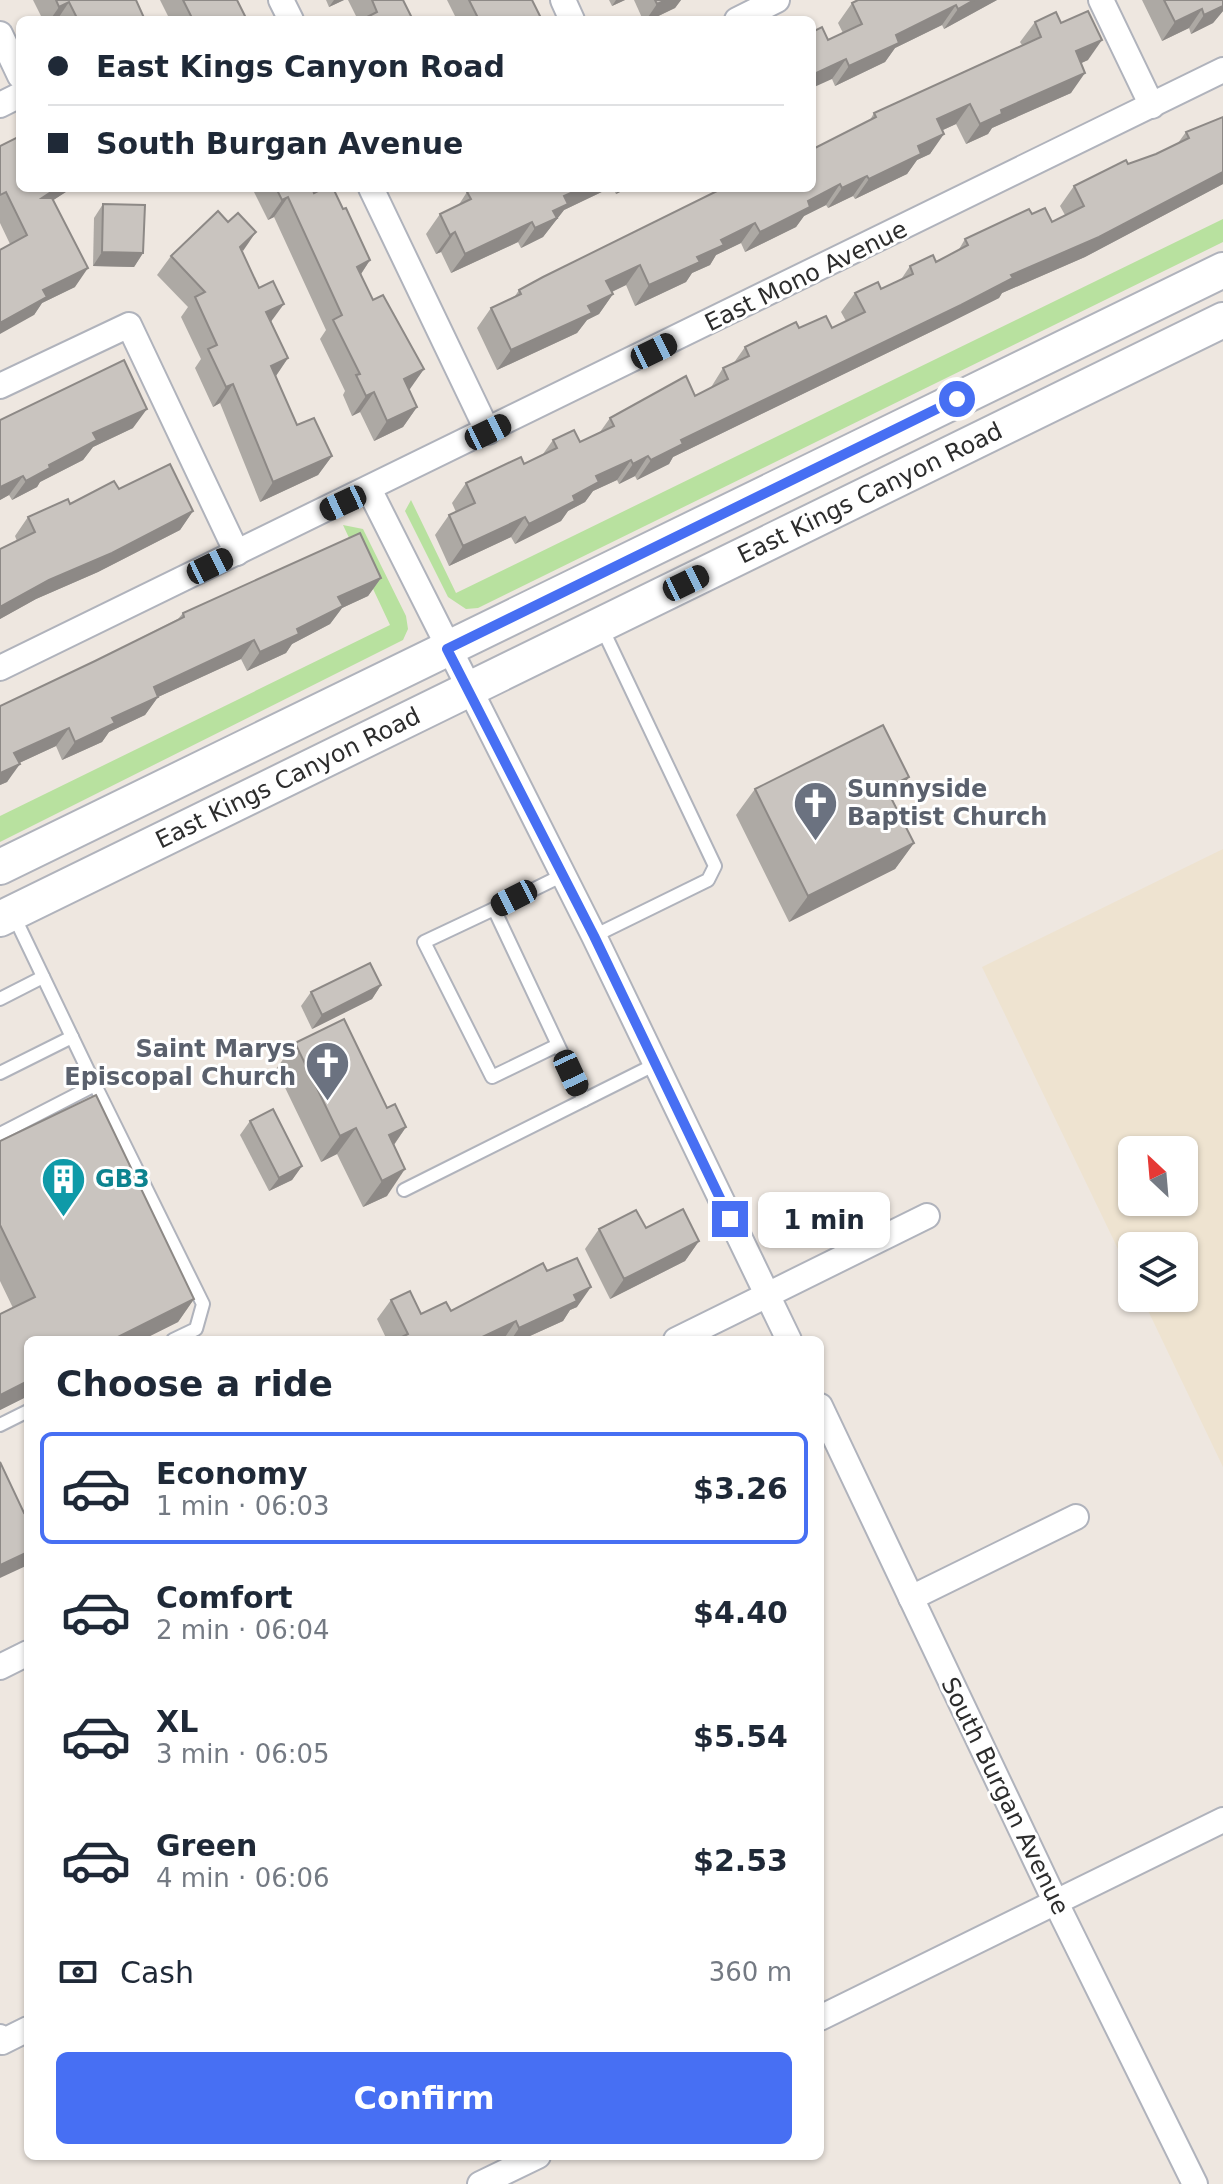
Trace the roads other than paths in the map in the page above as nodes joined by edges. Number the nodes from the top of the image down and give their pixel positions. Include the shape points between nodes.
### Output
1 (777, 0) edge
2 (1101, 0) edge
3 (745, 16) edge
4 (0, 34) edge
5 (16, 68) edge
6 (1223, 70) edge
7 (1152, 106) junction
8 (380, 192) edge
9 (1223, 270) edge
10 (1223, 320) edge
11 (0, 386) edge
12 (488, 432) junction
13 (370, 491) junction
14 (237, 553) junction
15 (600, 625) junction
16 (447, 649) junction
17 (0, 668) edge
18 (467, 689) junction
19 (32, 851) junction
20 (0, 867) edge
21 (563, 875) junction
22 (0, 879) edge
23 (494, 909) junction
24 (6, 916) edge
25 (594, 936) junction
26 (43, 977) junction
27 (0, 999) edge
28 (72, 1037) junction
29 (558, 1045) junction
30 (656, 1064) junction
31 (0, 1073) edge
32 (95, 1085) junction
33 (584, 1100) junction
34 (0, 1134) edge
35 (404, 1190) edge
36 (927, 1216) dead end
37 (768, 1296) junction
38 (181, 1336) edge
39 (684, 1336) edge
40 (787, 1336) edge
41 (24, 1413) edge
42 (824, 1414) edge
43 (0, 1425) edge
44 (1076, 1517) dead end
45 (911, 1598) junction
46 (24, 1655) edge
47 (0, 1667) edge
48 (1223, 1820) edge
49 (1056, 1903) junction
50 (824, 2016) edge
51 (24, 2030) edge
52 (1, 2039) edge
53 (530, 2160) edge
54 (480, 2184) edge
55 (1195, 2184) edge

1 - 3 street
2 - 7 street
4 - 5 street
6 - 7 street, East Mono Avenue
7 - 12 street, East Mono Avenue
8 - 12 street
9 - 16 main road, East Kings Canyon Road
10 - 15 main road, East Kings Canyon Road
11 - 14 street via 129,325
12 - 13 street, East Mono Avenue
13 - 14 street, East Mono Avenue
13 - 16 street
14 - 17 street, East Mono Avenue
15 - 18 main road, East Kings Canyon Road
15 - 25 lane via 715,866 708,880
16 - 18 street
16 - 19 main road, East Kings Canyon Road
18 - 21 street
18 - 24 main road, East Kings Canyon Road
19 - 20 main road, East Kings Canyon Road
19 - 22 main road
21 - 23 lane
21 - 25 street
23 - 29 lane
23 - 29 lane via 424,942 492,1077
24 - 26 lane
25 - 30 street
26 - 27 lane
26 - 28 lane
28 - 31 lane
28 - 32 lane
29 - 33 lane
30 - 33 lane
30 - 37 street
32 - 34 lane
32 - 38 lane via 203,1304 196,1329
33 - 35 lane
36 - 37 street
37 - 39 street
37 - 40 street
41 - 43 lane
42 - 45 street, South Burgan Avenue
44 - 45 street
45 - 49 street, South Burgan Avenue
46 - 47 street
48 - 49 street
49 - 50 street
49 - 55 street, South Burgan Avenue
51 - 52 street
53 - 54 street

